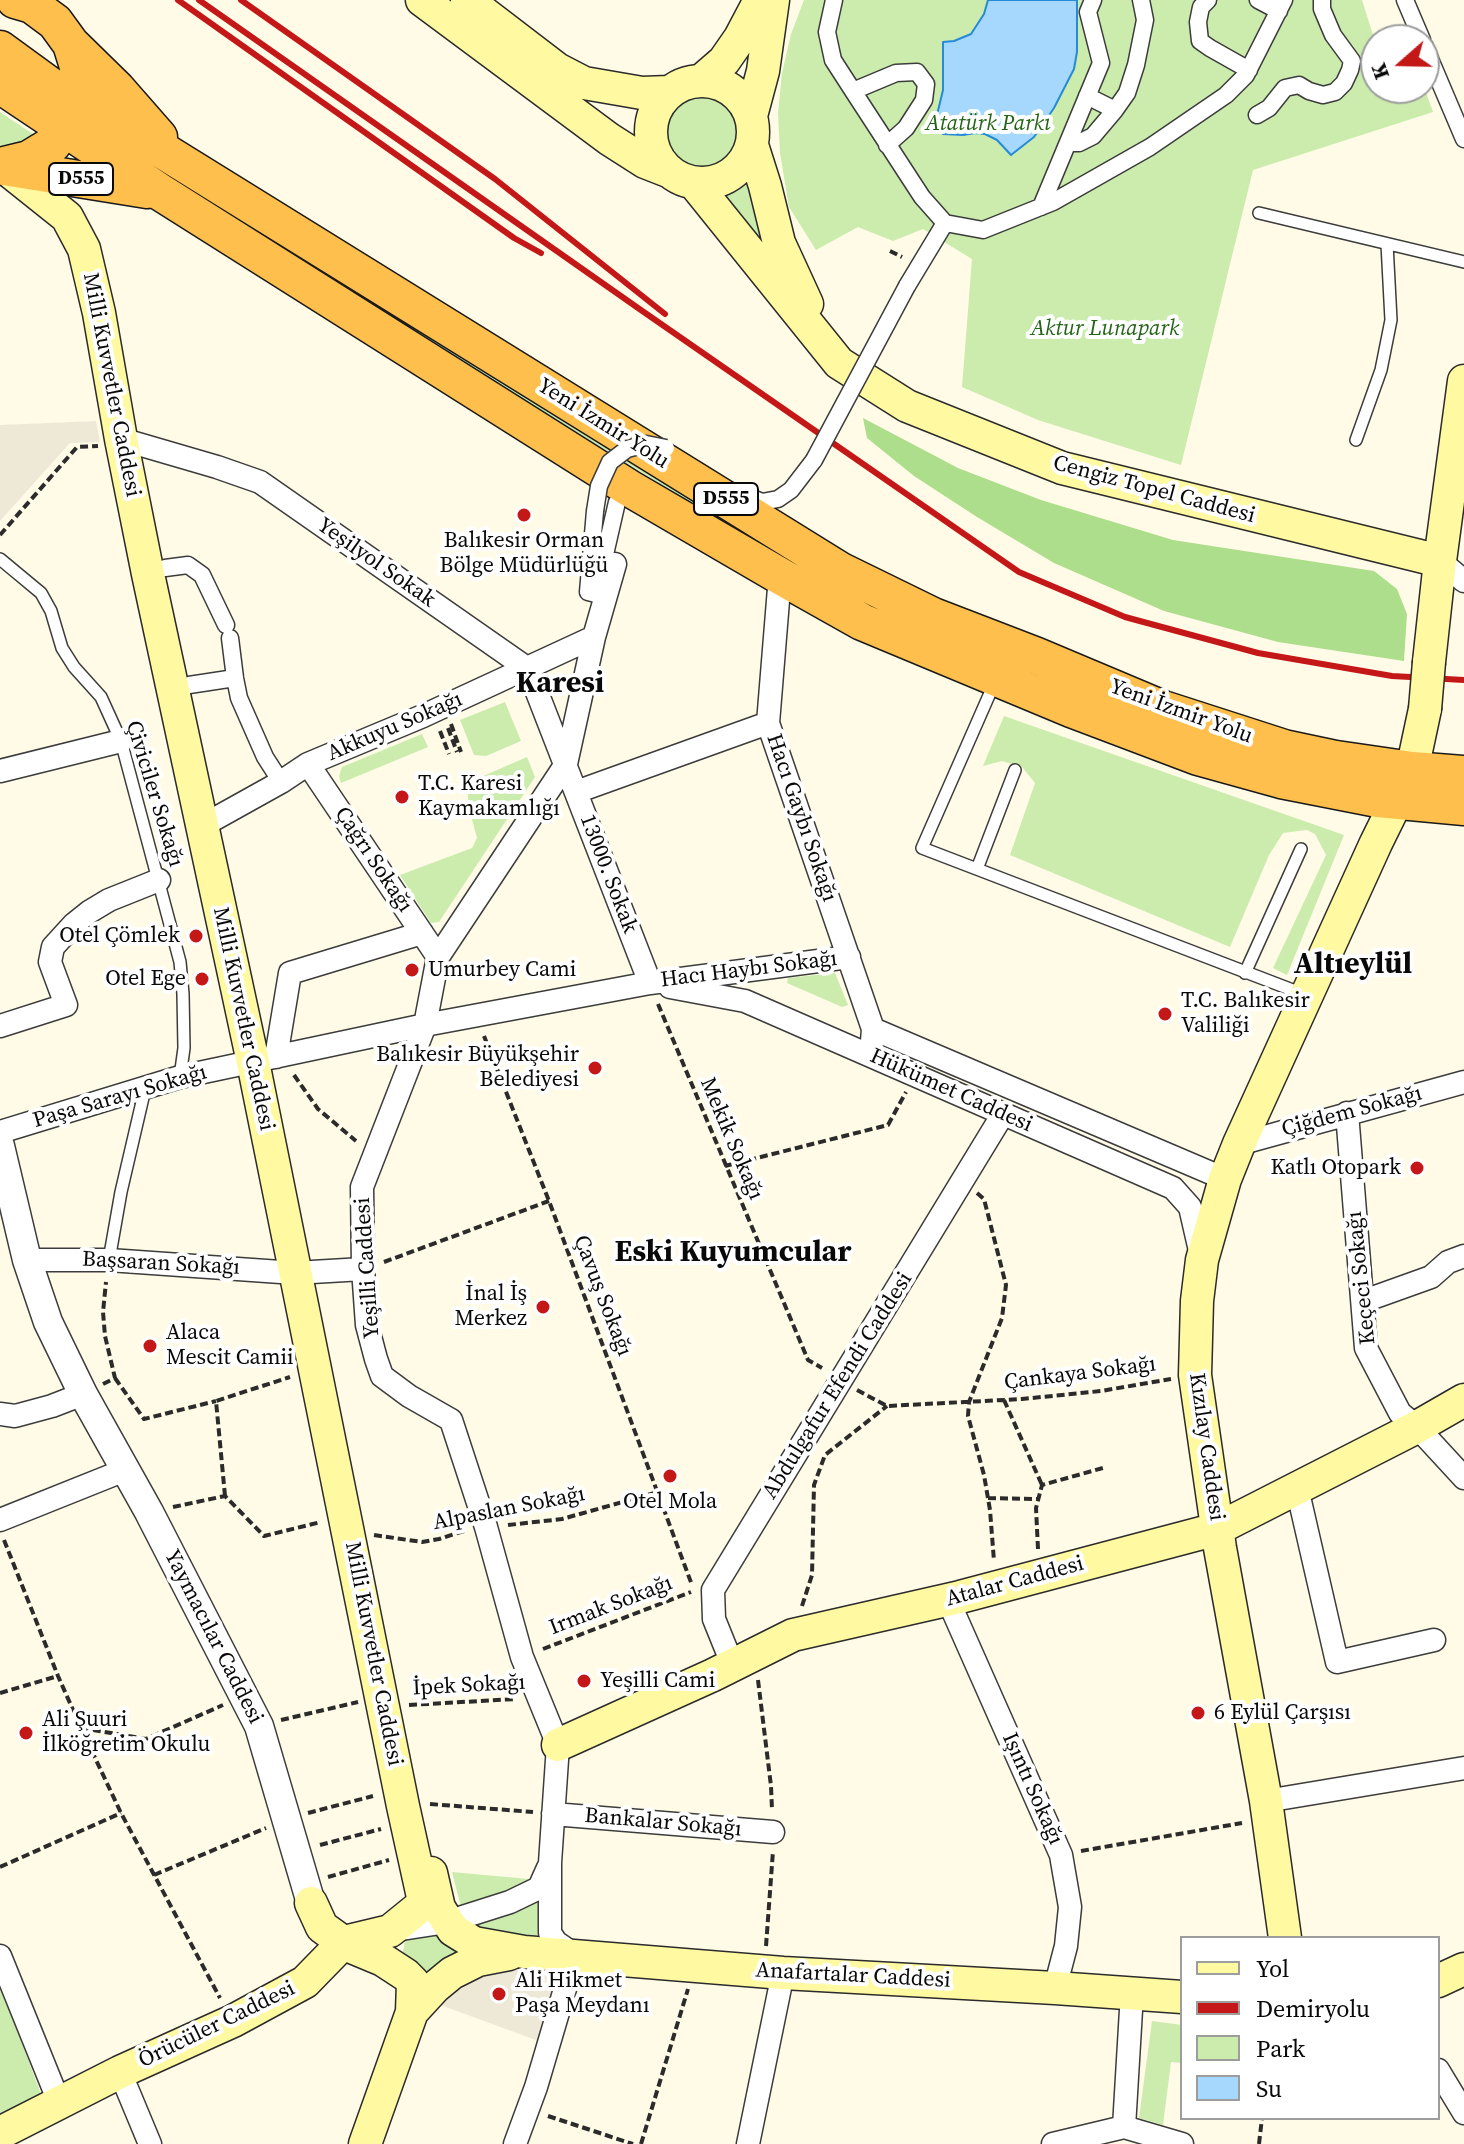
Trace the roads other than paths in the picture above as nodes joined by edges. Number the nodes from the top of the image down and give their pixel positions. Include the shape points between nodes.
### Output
1 (15, 0) edge
2 (422, 0) edge
3 (467, 0) edge
4 (760, 0) edge
5 (773, 0) edge
6 (834, 0) edge
7 (1093, 0) edge
8 (1207, 0) edge
9 (1258, 0) edge
10 (1322, 0) edge
11 (1405, 0) edge
12 (1144, 1) edge
13 (1282, 6) edge
14 (1415, 24) edge
15 (71, 44) junction
16 (0, 49) edge
17 (1249, 70) junction
18 (702, 80) junction
19 (1440, 82) edge
20 (0, 85) edge
21 (853, 91) junction
22 (669, 92) junction
23 (1087, 96) junction
24 (63, 105) junction
25 (1115, 110) junction
26 (1257, 115) dead end
27 (751, 131) junction
28 (1464, 139) edge
29 (1068, 143) junction
30 (887, 145) junction
31 (1, 166) edge
32 (195, 171) junction
33 (681, 177) junction
34 (160, 192) junction
35 (1041, 207) junction
36 (1259, 213) dead end
37 (945, 223) junction
38 (1387, 244) junction
39 (1464, 262) edge
40 (839, 363) junction
41 (1464, 381) edge
42 (1356, 440) dead end
43 (115, 442) junction
44 (617, 502) dead end
45 (1464, 511) edge
46 (0, 559) edge
47 (615, 564) dead end
48 (165, 568) dead end
49 (1452, 571) edge
50 (780, 576) junction
51 (594, 637) junction
52 (528, 669) junction
53 (997, 677) junction
54 (235, 678) junction
55 (189, 685) dead end
56 (768, 723) junction
57 (121, 741) junction
58 (308, 764) junction
59 (566, 764) junction
60 (1015, 770) dead end
61 (0, 771) edge
62 (1464, 774) edge
63 (281, 782) junction
64 (1405, 786) junction
65 (576, 792) junction
66 (1464, 807) edge
67 (202, 826) junction
68 (1301, 849) dead end
69 (977, 869) junction
70 (159, 880) junction
71 (422, 933) junction
72 (438, 957) junction
73 (849, 957) junction
74 (1245, 973) junction
75 (650, 983) junction
76 (1307, 996) junction
77 (475, 1015) joint
78 (425, 1025) junction
79 (0, 1026) edge
80 (873, 1029) junction
81 (871, 1054) junction
82 (270, 1058) junction
83 (180, 1077) junction
84 (1464, 1082) edge
85 (145, 1089) junction
86 (1347, 1113) junction
87 (1003, 1114) junction
88 (0, 1132) edge
89 (1239, 1144) junction
90 (0, 1146) edge
91 (1225, 1179) junction
92 (1464, 1256) edge
93 (27, 1260) junction
94 (109, 1260) junction
95 (1202, 1260) junction
96 (363, 1269) junction
97 (295, 1273) junction
98 (1364, 1301) junction
99 (83, 1394) junction
100 (1464, 1400) edge
101 (0, 1414) edge
102 (1417, 1427) junction
103 (125, 1470) junction
104 (1464, 1478) edge
105 (1297, 1488) junction
106 (0, 1520) edge
107 (1217, 1529) junction
108 (948, 1600) junction
109 (1434, 1640) dead end
110 (733, 1666) junction
111 (558, 1745) junction
112 (1464, 1768) edge
113 (1267, 1810) junction
114 (553, 1814) junction
115 (773, 1832) dead end
116 (550, 1863) junction
117 (307, 1894) joint
118 (434, 1914) junction
119 (1285, 1936) edge
120 (344, 1942) junction
121 (524, 1952) junction
122 (575, 1955) junction
123 (0, 1956) edge
124 (1464, 1969) edge
125 (783, 1973) junction
126 (1440, 1980) edge
127 (1055, 1988) junction
128 (1132, 1993) junction
129 (1180, 1997) edge
130 (412, 2012) junction
131 (120, 2072) junction
132 (1440, 2073) edge
133 (59, 2102) junction
134 (1464, 2113) edge
135 (1124, 2127) junction
136 (0, 2133) edge
137 (150, 2144) edge
138 (365, 2144) edge
139 (515, 2144) edge
140 (748, 2144) edge
141 (1053, 2144) edge
142 (1182, 2144) edge

1 - 15 highway via 55,22
2 - 33 main road via 609,139
3 - 22 main road via 557,69 584,83
4 - 18 main road via 724,61
5 - 27 main road
6 - 21 street via 827,32 833,60
7 - 23 street via 1088,12 1101,63
8 - 17 street via 1198,22 1200,41
9 - 13 street
10 - 26 street via 1333,35 1352,61 1344,83 1323,95 1299,85 1285,88
11 - 14 street
12 - 25 street via 1136,65
13 - 17 street
15 - 24 highway via 79,70
15 - 32 highway
16 - 24 highway, D555
17 - 35 street via 1226,95 1150,147
18 - 22 main road
18 - 27 main road, Cengiz Topel Caddesi via 737,94
19 - 28 street
20 - 24 highway
21 - 30 street
21 - 30 street via 896,73 917,72 926,84 924,100
22 - 33 main road, Cengiz Topel Caddesi via 659,103 650,131 658,159
23 - 25 street
23 - 29 street
24 - 31 highway via 52,145 29,159
24 - 32 highway, Yeni İzmir Yolu / D555
24 - 34 highway, Yeni İzmir Yolu
25 - 29 street via 1093,136
27 - 33 main road via 745,159 724,179 709,183
27 - 40 main road, Cengiz Topel Caddesi via 779,243
29 - 35 street
30 - 37 street
31 - 34 highway, D555
31 - 43 main road, Milli Kuvvetler Caddesi via 67,217 84,249 99,313
32 - 64 highway, Yeni İzmir Yolu / D555 via 841,571 919,610 1163,709 1336,759
33 - 40 main road, Cengiz Topel Caddesi
34 - 50 highway, Yeni İzmir Yolu / D555 via 629,488
35 - 37 street via 983,230
36 - 38 lane
37 - 44 street, bridge via 814,460 791,490 762,502 666,448 646,444 627,449 610,462 599,486 588,592 596,594
38 - 39 lane
38 - 42 lane via 1391,320 1381,370
40 - 49 main road, Cengiz Topel Caddesi via 907,406 1062,468
41 - 49 main road, Kızılay Caddesi
43 - 52 street, Yeşilyol Sokak via 260,482
43 - 67 main road, Milli Kuvvetler Caddesi
45 - 49 main road
46 - 57 lane, Çiviciler Sokağı via 41,593 62,648 101,697
47 - 51 street
48 - 54 street via 188,565 202,575 228,631
49 - 64 main road, Kızılay Caddesi, bridge
50 - 53 highway, Yeni İzmir Yolu / D555 via 862,622
50 - 56 street, Hacı Gaybı Sokağı
51 - 52 street, Akkuyu Sokağı
51 - 59 street
52 - 58 street, Akkuyu Sokağı
52 - 59 street
53 - 64 highway, Yeni İzmir Yolu / D555 via 1198,757 1281,780
53 - 69 lane via 922,848
54 - 55 street
54 - 63 street via 247,720
56 - 65 street
56 - 73 street, Hacı Gaybı Sokağı
57 - 61 street
57 - 70 lane, Çiviciler Sokağı
58 - 63 street, Akkuyu Sokağı
58 - 71 street, Çağrı Sokağı
59 - 65 street, 13000. Sokak
59 - 72 street, Yeşilli Caddesi
60 - 69 lane
62 - 64 highway, Yeni İzmir Yolu / D555
63 - 67 street, Akkuyu Sokağı
64 - 66 highway, Yeni İzmir Yolu / D555
64 - 76 main road, Kızılay Caddesi
65 - 75 street, 13000. Sokak
67 - 82 main road, Milli Kuvvetler Caddesi
68 - 74 lane
69 - 74 lane
70 - 79 street via 89,912 53,947 50,962 66,1005
70 - 83 lane, Çiviciler Sokağı via 180,962
71 - 72 street, Çağrı Sokağı
71 - 82 street via 340,951 290,973
72 - 78 street, Yeşilli Caddesi
73 - 75 street, Hacı Haybı Sokağı
73 - 80 street, Hacı Gaybı Sokağı
74 - 76 lane
75 - 77 street, Hacı Haybı Sokağı
75 - 81 street, Hükümet Caddesi via 745,1001
76 - 89 main road, Kızılay Caddesi
77 - 78 street, Paşa Sarayı Sokağı
78 - 82 street, Paşa Sarayı Sokağı
78 - 96 street, Yeşilli Caddesi via 362,1187
80 - 81 street, Hacı Gaybı Sokağı
80 - 91 street
81 - 87 street, Hükümet Caddesi
82 - 83 street, Paşa Sarayı Sokağı
82 - 97 main road, Milli Kuvvetler Caddesi
83 - 85 street, Paşa Sarayı Sokağı
84 - 86 street, Çiğdem Sokağı
85 - 88 street, Paşa Sarayı Sokağı
85 - 94 lane
86 - 89 street, Çiğdem Sokağı
86 - 98 street, Keçeci Sokağı
87 - 95 street, Hükümet Caddesi via 1173,1188 1190,1207
87 - 110 street, Abdulgafur Efendi Caddesi via 713,1590 714,1619
89 - 91 main road, Kızılay Caddesi
90 - 93 street, Yaymacılar Caddesi
91 - 95 main road, Kızılay Caddesi
92 - 98 street via 1431,1277
93 - 94 street, Başsaran Sokağı
93 - 99 street, Yaymacılar Caddesi via 48,1322
94 - 97 street, Başsaran Sokağı
95 - 107 main road, Kızılay Caddesi via 1195,1375
96 - 97 street, Başsaran Sokağı
96 - 111 street, Yeşilli Caddesi via 367,1325 382,1376 451,1420 522,1657
97 - 118 main road, Milli Kuvvetler Caddesi via 403,1806 423,1897
98 - 102 street, Keçeci Sokağı via 1366,1348 1400,1413
99 - 101 street via 15,1416
99 - 103 street, Yaymacılar Caddesi
100 - 102 main road, Atalar Caddesi
102 - 104 street, Keçeci Sokağı
102 - 105 main road, Atalar Caddesi
103 - 106 street
103 - 117 street, Yaymacılar Caddesi via 259,1726
105 - 107 main road, Atalar Caddesi
105 - 109 street via 1337,1662
107 - 108 main road, Atalar Caddesi
107 - 113 main road, Kızılay Caddesi
108 - 110 main road, Atalar Caddesi via 793,1635
108 - 127 street, Işıntı Sokağı via 1061,1855 1070,1907
110 - 111 main road, Atalar Caddesi
111 - 114 street, Yeşilli Caddesi
112 - 113 street
113 - 119 main road, Kızılay Caddesi
114 - 115 street, Bankalar Sokağı
114 - 116 street, Yeşilli Caddesi
116 - 118 street via 539,1888 510,1902
116 - 122 street, Yeşilli Caddesi via 550,1933
117 - 120 main road via 322,1927
118 - 120 main road
118 - 121 main road via 474,1943
120 - 130 main road via 413,1982
120 - 131 main road, Örücüler Caddesi via 305,1982
121 - 122 main road, Anafartalar Caddesi
121 - 130 main road via 487,1958 452,1973
122 - 125 main road, Anafartalar Caddesi
122 - 139 street
123 - 133 street
124 - 126 main road
125 - 127 main road, Anafartalar Caddesi
125 - 140 street
127 - 128 main road, Anafartalar Caddesi
128 - 129 main road, Anafartalar Caddesi
128 - 135 street
130 - 138 main road
131 - 133 main road, Örücüler Caddesi
131 - 137 street
132 - 134 street
133 - 136 main road, Örücüler Caddesi
135 - 141 street
135 - 142 street

